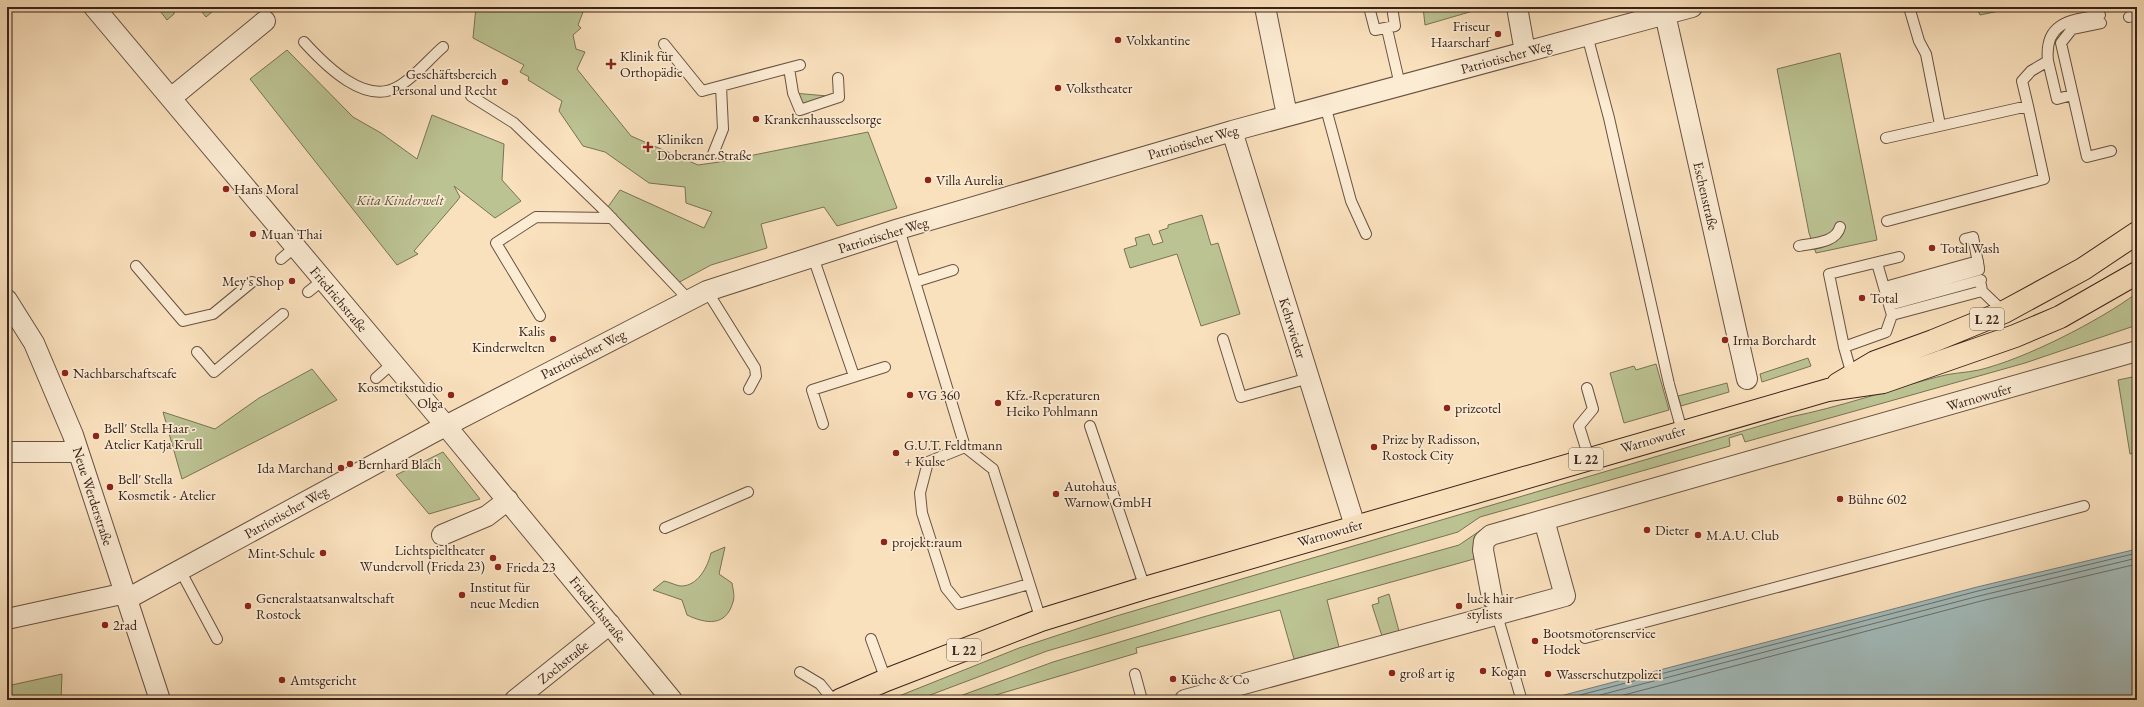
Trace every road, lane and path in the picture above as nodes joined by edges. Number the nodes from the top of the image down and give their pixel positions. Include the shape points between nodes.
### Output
1 (94, 7) edge
2 (1265, 7) edge
3 (1370, 7) edge
4 (1392, 7) edge
5 (1517, 7) edge
6 (1692, 7) edge
7 (1909, 7) edge
8 (1665, 14) junction
9 (265, 21) dead end
10 (1387, 28) junction
11 (1587, 36) junction
12 (304, 42) dead end
13 (664, 44) dead end
14 (442, 47) dead end
15 (1525, 52) junction
16 (2048, 61) junction
17 (800, 65) dead end
18 (789, 68) junction
19 (838, 78) dead end
20 (1400, 85) junction
21 (721, 86) junction
22 (2072, 94) junction
23 (471, 96) dead end
24 (171, 98) junction
25 (1325, 105) junction
26 (2028, 106) junction
27 (1287, 115) junction
28 (1940, 125) junction
29 (1227, 132) junction
30 (1886, 138) dead end
31 (2112, 151) dead end
32 (713, 154) dead end
33 (612, 218) junction
34 (1887, 221) dead end
35 (1840, 227) dead end
36 (899, 229) junction
37 (2137, 233) edge
38 (1366, 234) dead end
39 (1965, 239) dead end
40 (1799, 246) dead end
41 (813, 257) junction
42 (1899, 257) dead end
43 (1878, 263) junction
44 (1979, 265) junction
45 (136, 266) dead end
46 (953, 270) dead end
47 (2137, 273) edge
48 (252, 282) dead end
49 (915, 282) junction
50 (1981, 286) junction
51 (707, 291) junction
52 (7, 300) edge
53 (688, 300) junction
54 (1888, 301) junction
55 (2004, 312) junction
56 (283, 314) dead end
57 (540, 316) dead end
58 (1223, 339) dead end
59 (1844, 347) junction
60 (2137, 351) edge
61 (197, 352) dead end
62 (393, 363) junction
63 (885, 367) dead end
64 (1852, 375) junction
65 (854, 376) junction
66 (376, 378) dead end
67 (1309, 378) junction
68 (1747, 379) dead end
69 (1587, 388) dead end
70 (749, 389) dead end
71 (1828, 390) junction
72 (823, 424) dead end
73 (446, 426) junction
74 (1090, 426) dead end
75 (1682, 431) junction
76 (965, 447) junction
77 (7, 452) edge
78 (78, 452) junction
79 (1589, 458) junction
80 (748, 492) dead end
81 (508, 500) junction
82 (2084, 506) dead end
83 (1544, 520) junction
84 (1355, 526) junction
85 (665, 528) dead end
86 (442, 535) dead end
87 (180, 570) junction
88 (1029, 584) junction
89 (1145, 588) junction
90 (127, 596) junction
91 (1495, 607) junction
92 (7, 619) edge
93 (1041, 620) junction
94 (610, 624) junction
95 (1585, 638) dead end
96 (217, 639) dead end
97 (871, 639) dead end
98 (800, 672) dead end
99 (1135, 674) dead end
100 (886, 680) junction
101 (1521, 698) dead end
102 (160, 700) edge
103 (515, 700) edge
104 (672, 700) edge
105 (833, 700) edge
106 (840, 700) edge
107 (1142, 700) edge
108 (1185, 700) edge

1 - 24 street, Friedrichstraße
2 - 27 street
3 - 10 lane via 1375,30
4 - 10 lane via 1394,26
5 - 15 street
6 - 8 street, Patriotischer Weg
7 - 28 lane via 1919,42 1926,54
8 - 11 street, Patriotischer Weg
8 - 68 street, Eschenstraße
9 - 24 street
10 - 20 lane
11 - 15 street, Patriotischer Weg
11 - 75 lane via 1609,118
12 - 14 lane via 322,61 359,89 384,92 399,86
13 - 21 lane via 702,91
15 - 20 street, Patriotischer Weg
16 - 22 lane via 2057,98
16 - 22 lane via 2050,35 2064,22 2100,19 2072,29 2061,43
16 - 26 lane via 2031,71 2022,81
17 - 18 lane
18 - 19 lane via 793,93 800,110 839,97
18 - 21 lane
20 - 25 street, Patriotischer Weg
21 - 32 lane via 723,129
22 - 31 lane via 2087,157
23 - 33 lane via 514,123
24 - 62 street, Friedrichstraße via 288,253 316,286
25 - 27 street, Patriotischer Weg
25 - 38 lane via 1351,201
26 - 28 lane
26 - 34 lane via 2044,179
27 - 29 street, Patriotischer Weg
28 - 30 lane
29 - 36 street, Patriotischer Weg
29 - 67 street, Kehrwieder
33 - 53 lane
33 - 57 lane via 536,217 496,243
35 - 40 lane via 1837,235 1830,239
36 - 41 street, Patriotischer Weg
36 - 49 lane
37 - 55 main road, Warnowufer / L 22 via 2083,269
39 - 44 lane via 1973,237
41 - 51 street, Patriotischer Weg
41 - 65 lane
42 - 43 lane
43 - 54 lane
43 - 59 lane via 1829,274
44 - 50 lane
44 - 54 lane
45 - 48 lane via 183,321 213,314
46 - 49 lane
47 - 71 main road, Warnowufer / L 22 via 2060,317 2015,336 1883,382
49 - 76 lane
50 - 54 lane
50 - 55 lane
51 - 53 street, Patriotischer Weg
51 - 70 lane via 755,368 756,376
52 - 78 street, Neue Werderstraße via 34,343 73,434
53 - 73 street, Patriotischer Weg
54 - 59 lane via 1886,332
55 - 64 main road, Warnowufer / L 22 via 1875,362
56 - 61 lane via 214,372
58 - 67 lane via 1241,397
59 - 64 lane
60 - 83 street, Warnowufer
62 - 66 lane
62 - 73 street, Friedrichstraße
63 - 65 lane
64 - 71 main road, Warnowufer / L 22
65 - 72 lane via 812,390
67 - 84 street, Kehrwieder
69 - 79 lane via 1593,409 1579,426
71 - 75 main road, Warnowufer / L 22
73 - 81 street, Friedrichstraße
73 - 87 street, Patriotischer Weg
74 - 89 lane
75 - 79 main road, Warnowufer / L 22
76 - 88 lane via 993,469
76 - 88 lane via 928,462 920,493 922,513 946,588 960,604
77 - 78 street
78 - 90 street, Neue Werderstraße
79 - 84 main road, Warnowufer / L 22
80 - 85 lane
81 - 86 street via 487,516
81 - 94 street, Friedrichstraße
82 - 95 lane
83 - 91 street, Warnowufer via 1491,535 1484,541 1483,550
83 - 91 street via 1565,596
84 - 89 main road, Warnowufer / L 22
87 - 90 street, Patriotischer Weg
87 - 96 lane
88 - 93 lane
89 - 93 main road, Warnowufer / L 22
90 - 92 street, Patriotischer Weg
90 - 102 street, Neue Werderstraße
91 - 101 lane
91 - 108 street
93 - 100 main road, Warnowufer / L 22
94 - 103 street, Zochstraße
94 - 104 street, Friedrichstraße
97 - 100 lane
98 - 105 lane via 820,684
99 - 107 lane
100 - 106 main road, Warnowufer / L 22

